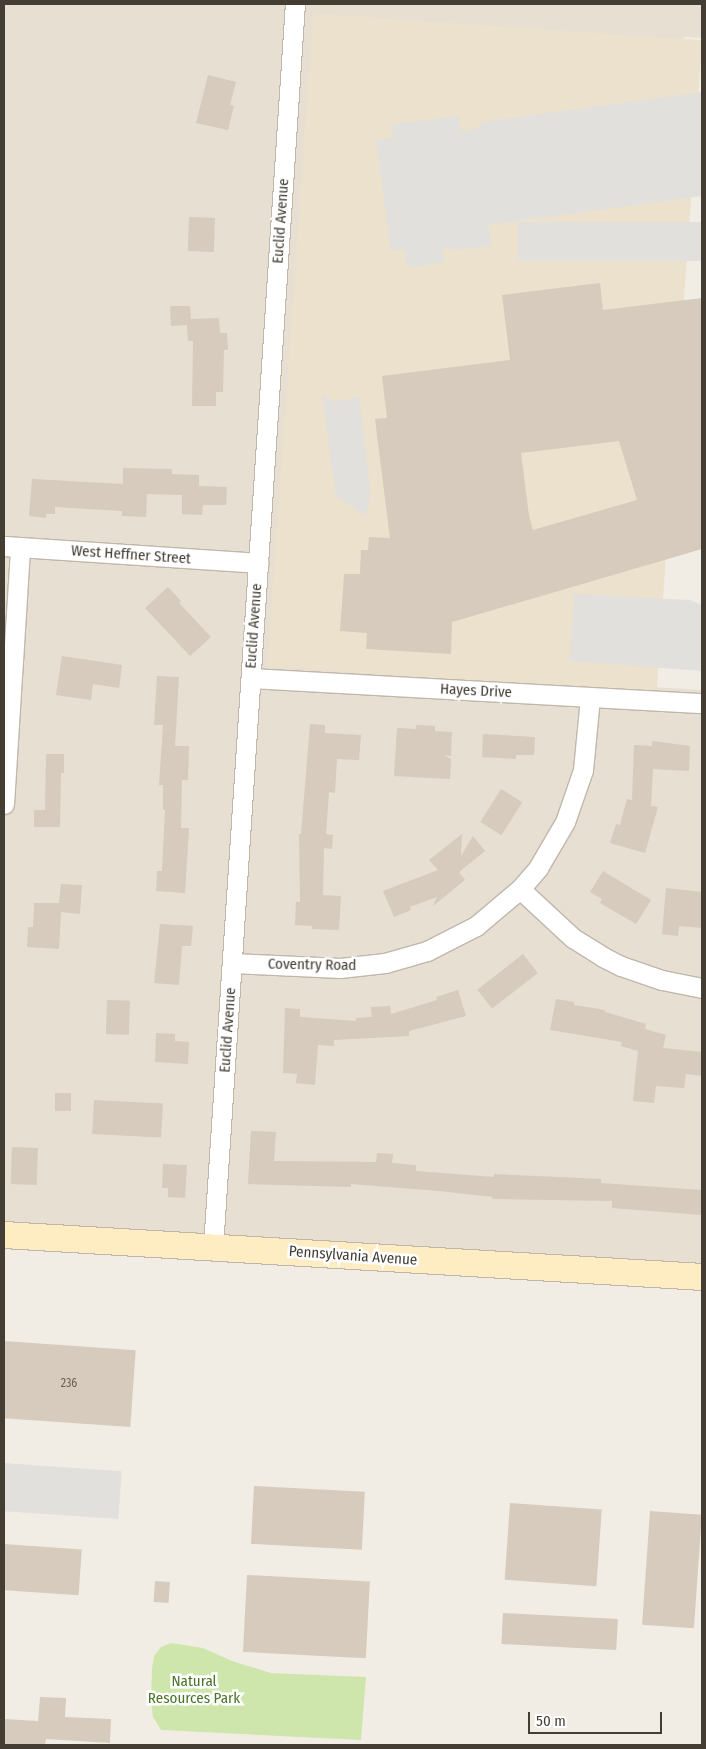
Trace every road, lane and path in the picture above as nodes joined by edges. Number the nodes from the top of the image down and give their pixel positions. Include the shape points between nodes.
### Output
1 (295, 4) edge
2 (12, 547) edge
3 (258, 563) junction
4 (250, 678) junction
5 (590, 697) junction
6 (702, 703) edge
7 (4, 804) edge
8 (520, 889) junction
9 (232, 963) junction
10 (702, 988) edge
11 (4, 1235) edge
12 (213, 1247) junction
13 (702, 1277) edge

1 - 3 street, Euclid Avenue
2 - 3 street, West Heffner Street
2 - 7 street
3 - 4 street, Euclid Avenue
4 - 5 street, Hayes Drive
4 - 9 street, Euclid Avenue
5 - 6 street, Hayes Drive
5 - 8 street, Coventry Road via 588,739 578,788 552,847
8 - 9 street, Coventry Road via 476,926 460,935 427,951 385,963 340,968
8 - 10 street via 573,938 603,957 662,980
9 - 12 street, Euclid Avenue
11 - 12 street, Pennsylvania Avenue
12 - 13 street, Pennsylvania Avenue

